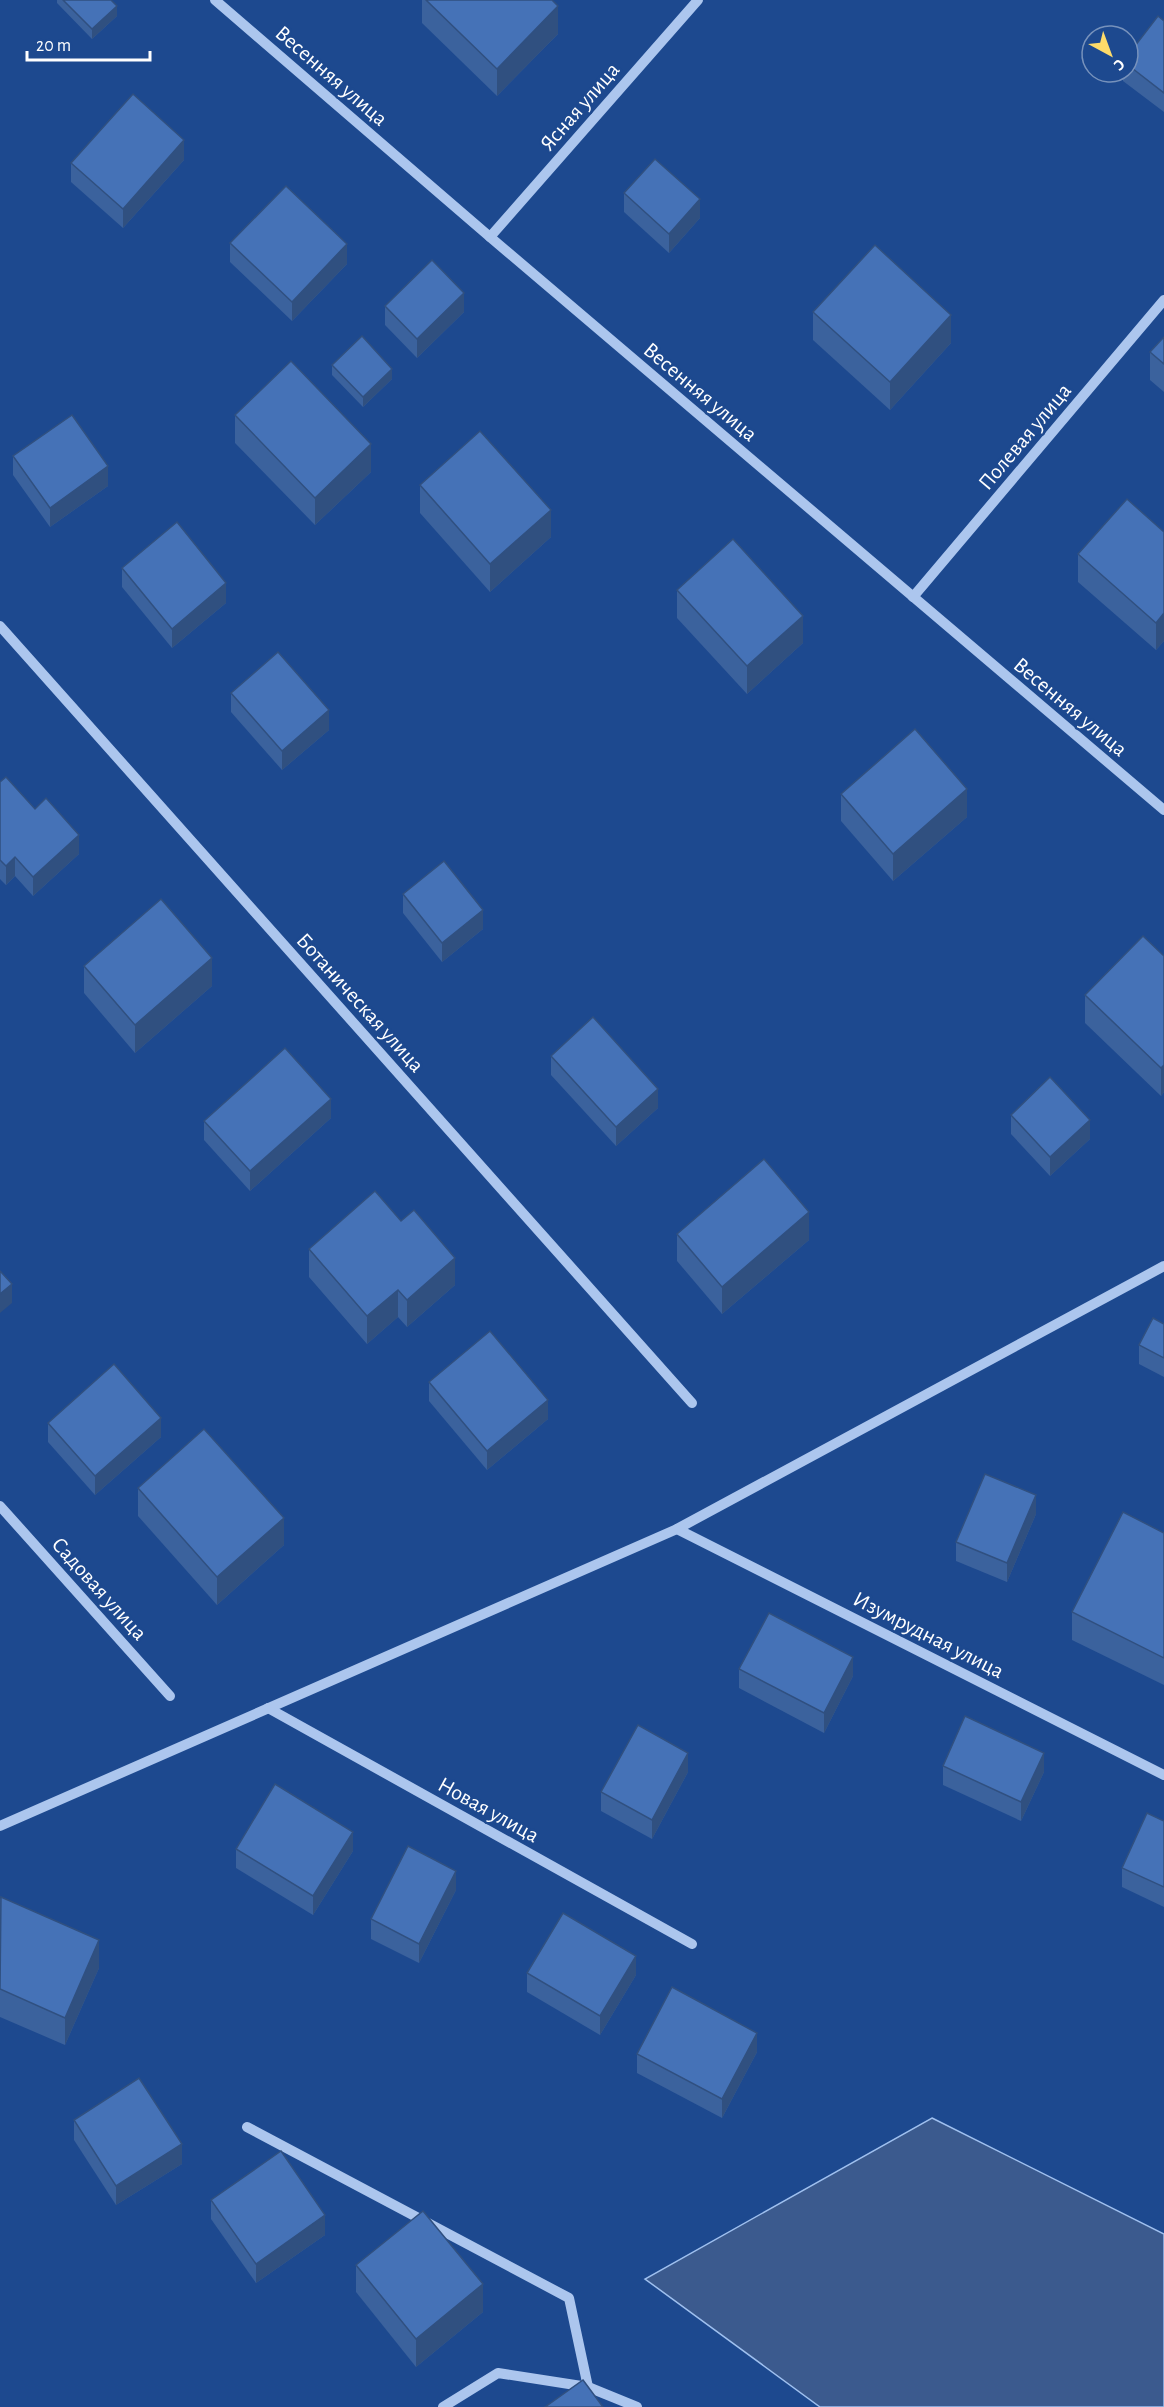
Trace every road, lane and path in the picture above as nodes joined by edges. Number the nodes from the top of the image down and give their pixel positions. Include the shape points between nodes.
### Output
1 (215, 0) edge
2 (698, 0) edge
3 (490, 237) junction
4 (1164, 300) edge
5 (913, 597) junction
6 (0, 626) edge
7 (1164, 810) edge
8 (1164, 1266) edge
9 (692, 1404) dead end
10 (0, 1506) edge
11 (677, 1529) junction
12 (170, 1696) dead end
13 (267, 1708) junction
14 (1164, 1774) edge
15 (0, 1826) edge
16 (692, 1944) dead end
17 (247, 2127) dead end
18 (588, 2387) junction
19 (443, 2407) edge
20 (637, 2407) edge

1 - 3 street, Весенняя улица
2 - 3 street, Ясная улица
3 - 5 street, Весенняя улица
4 - 5 street, Полевая улица
5 - 7 street, Весенняя улица
6 - 9 street, Ботаническая улица
8 - 11 street
10 - 12 street, Садовая улица
11 - 13 street
11 - 14 street, Изумрудная улица
13 - 15 street
13 - 16 street, Новая улица
17 - 18 street via 569,2298
18 - 19 street via 498,2373
18 - 20 street

